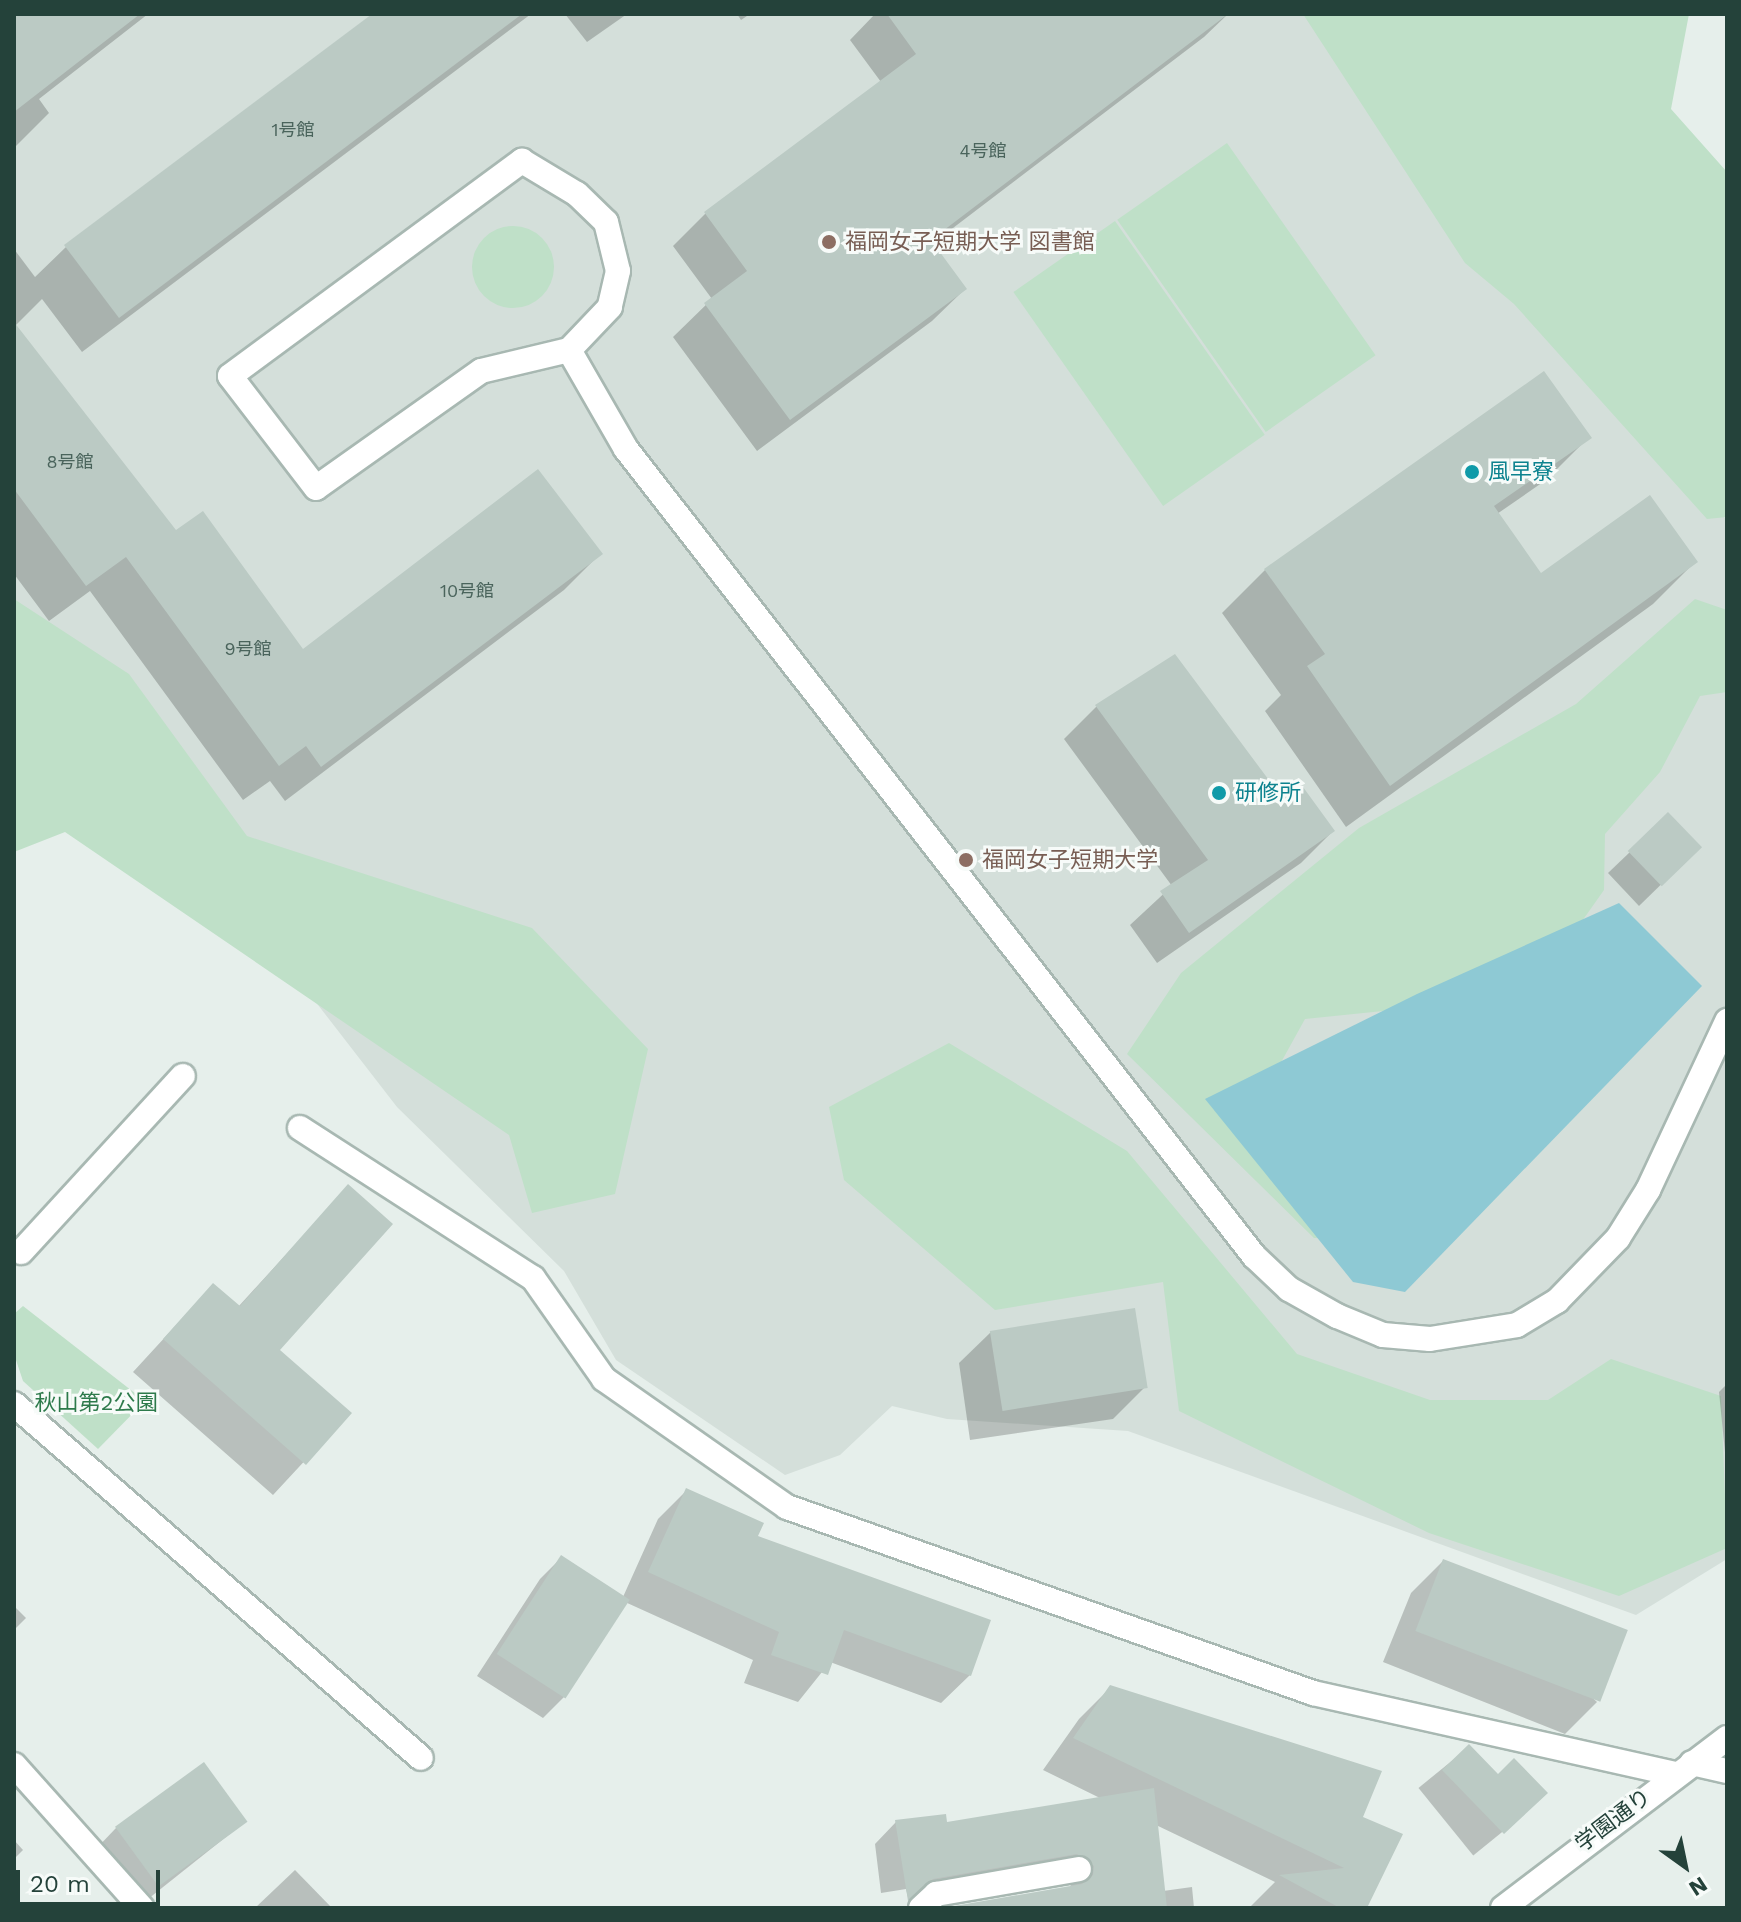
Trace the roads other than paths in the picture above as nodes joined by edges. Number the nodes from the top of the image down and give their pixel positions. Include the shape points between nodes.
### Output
1 (569, 350) junction
2 (1727, 1021) edge
3 (183, 1076) dead end
4 (300, 1128) dead end
5 (16, 1253) edge
6 (14, 1404) edge
7 (1727, 1738) edge
8 (421, 1758) dead end
9 (14, 1765) edge
10 (1683, 1768) junction
11 (1727, 1771) edge
12 (1079, 1869) dead end
13 (142, 1908) edge
14 (921, 1908) edge
15 (1503, 1908) edge

1 - 1 street via 481,371 316,488 230,376 522,161 593,207 606,222 616,253 618,289 610,307
1 - 2 street via 626,449 1084,1041 1254,1256 1289,1289 1325,1310 1383,1335 1430,1339 1517,1325 1557,1301 1618,1238 1648,1190
3 - 5 street
4 - 10 street via 533,1278 604,1379 787,1507 1313,1693
6 - 8 street
7 - 10 street, 学園通り
9 - 13 street
10 - 11 street
10 - 15 street, 学園通り
12 - 14 street via 936,1894

